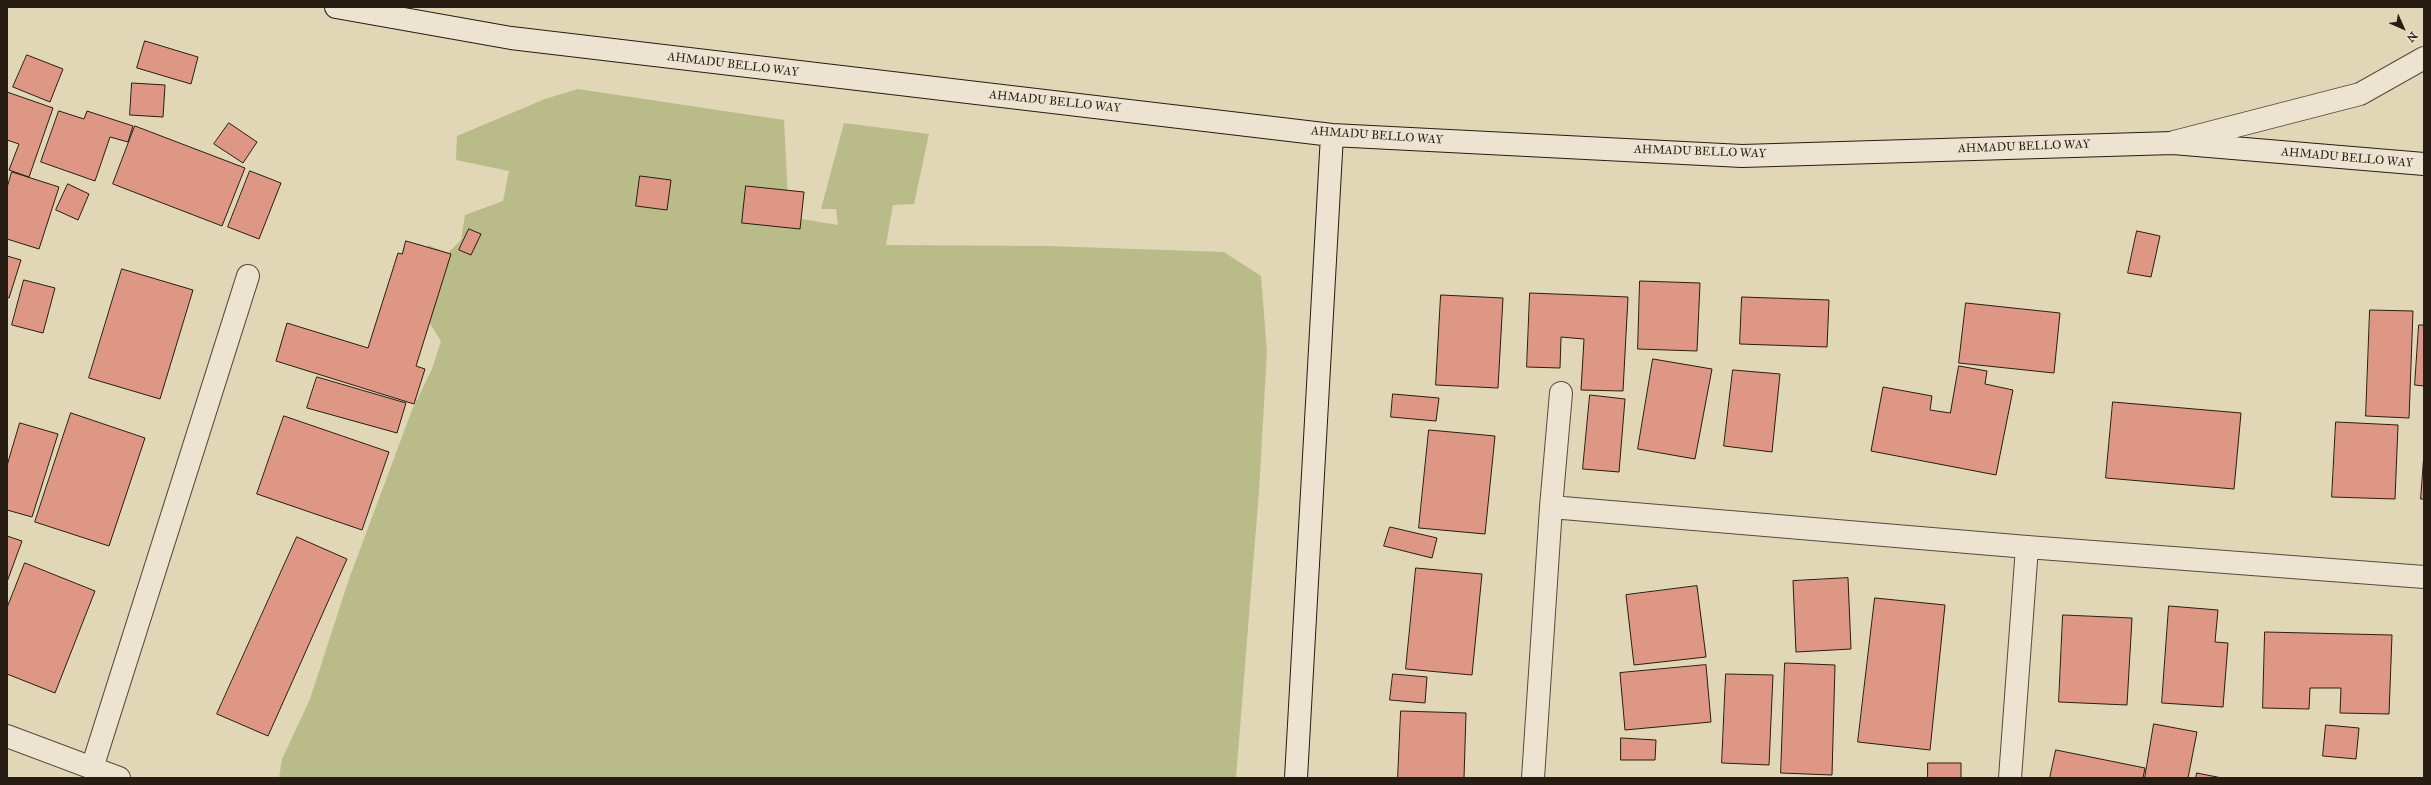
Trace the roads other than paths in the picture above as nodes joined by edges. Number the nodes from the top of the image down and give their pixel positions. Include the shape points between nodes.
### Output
1 (336, 7) edge
2 (2424, 58) edge
3 (1332, 135) junction
4 (2173, 143) junction
5 (2424, 164) edge
6 (248, 276) dead end
7 (1562, 393) dead end
8 (1551, 507) junction
9 (2026, 547) junction
10 (2424, 577) edge
11 (7, 736) edge
12 (92, 768) junction
13 (119, 778) edge
14 (1296, 778) edge
15 (1533, 778) edge
16 (2010, 778) edge

1 - 3 street, AHMADU BELLO WAY via 511,38
2 - 4 street via 2360,94
3 - 4 street, AHMADU BELLO WAY via 1742,156
3 - 14 street
4 - 5 street, AHMADU BELLO WAY
6 - 12 street
7 - 8 street
8 - 9 street
8 - 15 street
9 - 10 street
9 - 16 street
11 - 12 street
12 - 13 street

